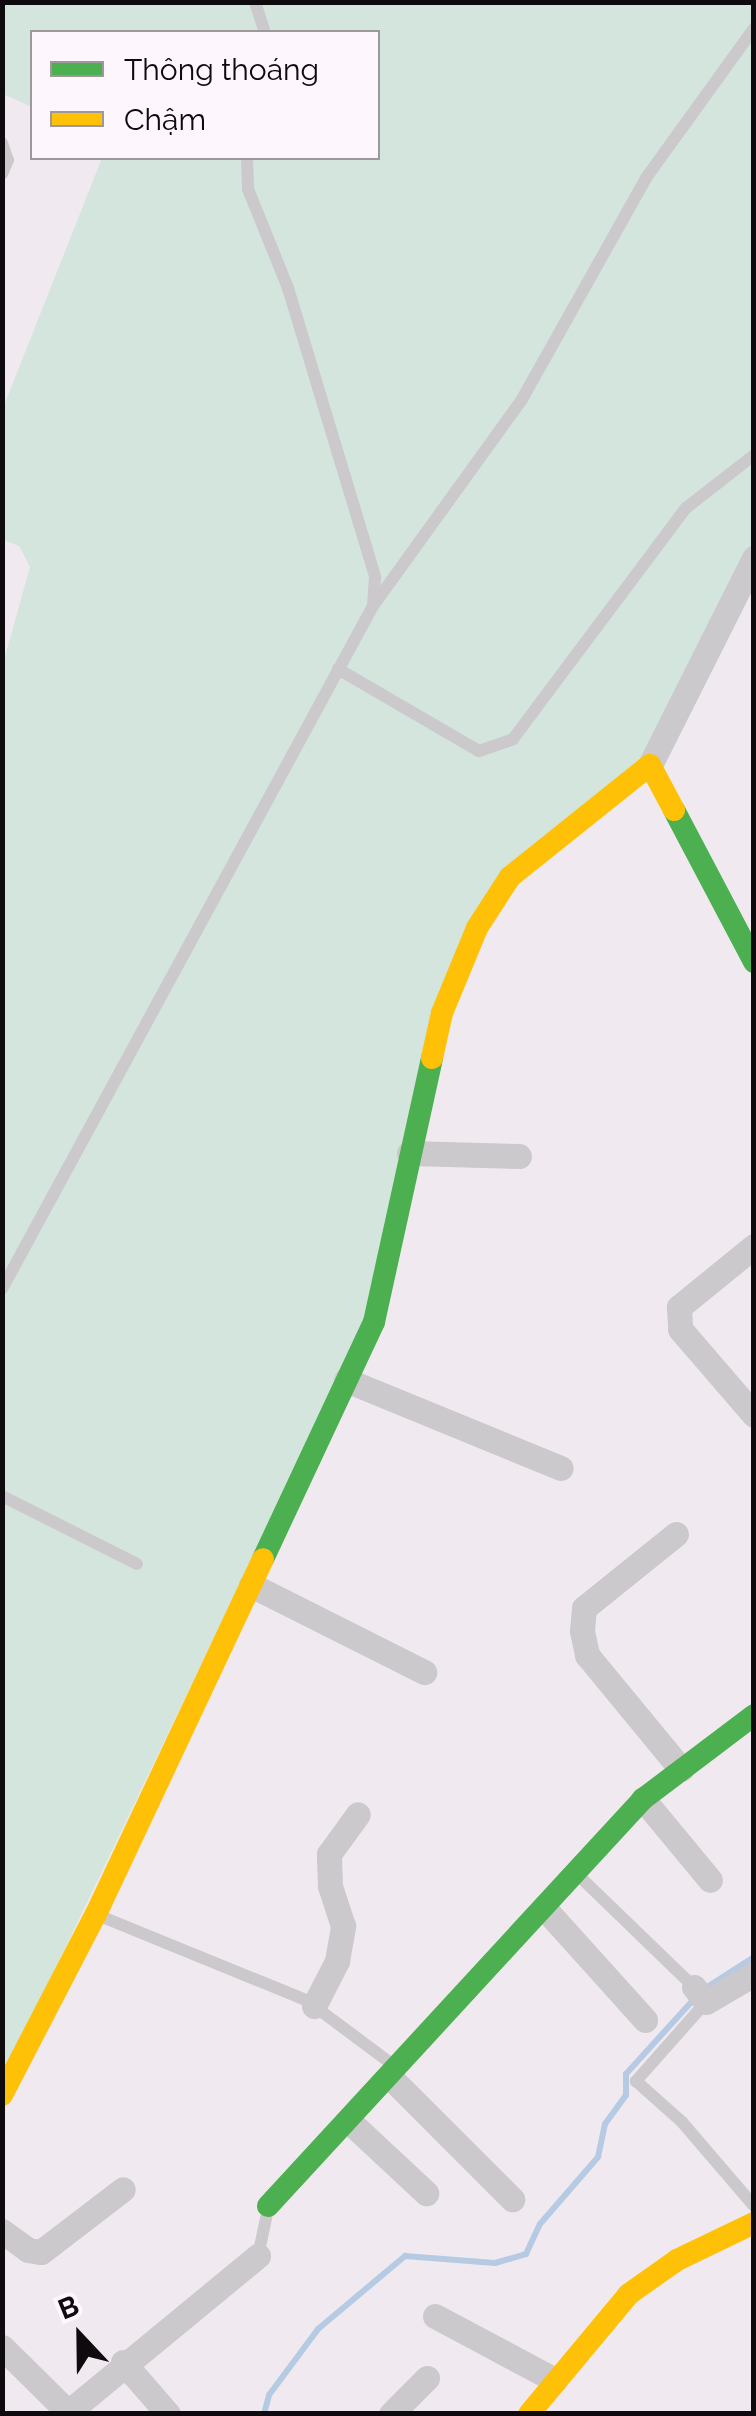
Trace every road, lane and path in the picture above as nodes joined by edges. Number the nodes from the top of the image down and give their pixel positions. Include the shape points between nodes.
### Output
1 (255, 2) edge
2 (754, 28) edge
3 (264, 30) edge
4 (2, 143) edge
5 (247, 160) edge
6 (2, 174) edge
7 (754, 455) edge
8 (754, 558) edge
9 (744, 592) edge
10 (373, 606) junction
11 (338, 669) junction
12 (650, 765) junction
13 (754, 962) edge
14 (410, 1153) junction
15 (519, 1156) dead end
16 (754, 1246) edge
17 (2, 1289) edge
18 (346, 1380) junction
19 (754, 1415) edge
20 (561, 1468) dead end
21 (2, 1496) edge
22 (676, 1534) dead end
23 (138, 1564) dead end
24 (251, 1584) junction
25 (424, 1672) dead end
26 (754, 1715) edge
27 (682, 1769) junction
28 (642, 1798) junction
29 (358, 1814) dead end
30 (576, 1873) junction
31 (710, 1880) dead end
32 (546, 1910) junction
33 (96, 1914) junction
34 (754, 1974) edge
35 (700, 1995) junction
36 (314, 2006) junction
37 (645, 2020) dead end
38 (394, 2073) junction
39 (2, 2096) edge
40 (351, 2123) junction
41 (123, 2188) dead end
42 (426, 2193) dead end
43 (512, 2199) dead end
44 (268, 2206) joint
45 (754, 2206) edge
46 (754, 2223) edge
47 (2, 2232) edge
48 (258, 2256) joint
49 (435, 2316) dead end
50 (2, 2348) edge
51 (124, 2362) junction
52 (427, 2378) dead end
53 (555, 2380) junction
54 (68, 2413) edge
55 (168, 2414) edge
56 (390, 2414) edge
57 (529, 2414) edge

1 - 3 lane
2 - 10 lane via 646,178 521,402
4 - 6 lane via 8,160
5 - 10 lane via 248,189 288,288 376,578
7 - 11 lane via 686,508 512,739 479,750
8 - 9 street
9 - 12 street
10 - 11 lane
11 - 17 lane
12 - 13 street
12 - 14 street via 510,877 477,928 442,1013
14 - 15 street
14 - 18 street via 374,1322
16 - 19 street via 679,1307 680,1329
18 - 20 street
18 - 24 street
21 - 23 lane
22 - 27 street via 584,1608 582,1631 588,1654
24 - 25 street
24 - 33 street
26 - 27 street
27 - 28 street
28 - 30 street
28 - 31 street
29 - 36 street via 330,1854 330,1886 343,1926 337,1961
30 - 32 street
30 - 35 lane
32 - 37 street
32 - 38 street
33 - 36 lane
33 - 39 street
34 - 35 street
35 - 45 lane via 636,2081 682,2122
36 - 38 lane
38 - 40 street
38 - 43 street
40 - 42 street
40 - 44 street
41 - 47 street via 41,2252
44 - 48 lane
46 - 53 street via 678,2260 629,2294
48 - 51 street
49 - 53 street
50 - 54 street
51 - 54 street
51 - 55 street
52 - 56 street
53 - 57 street

